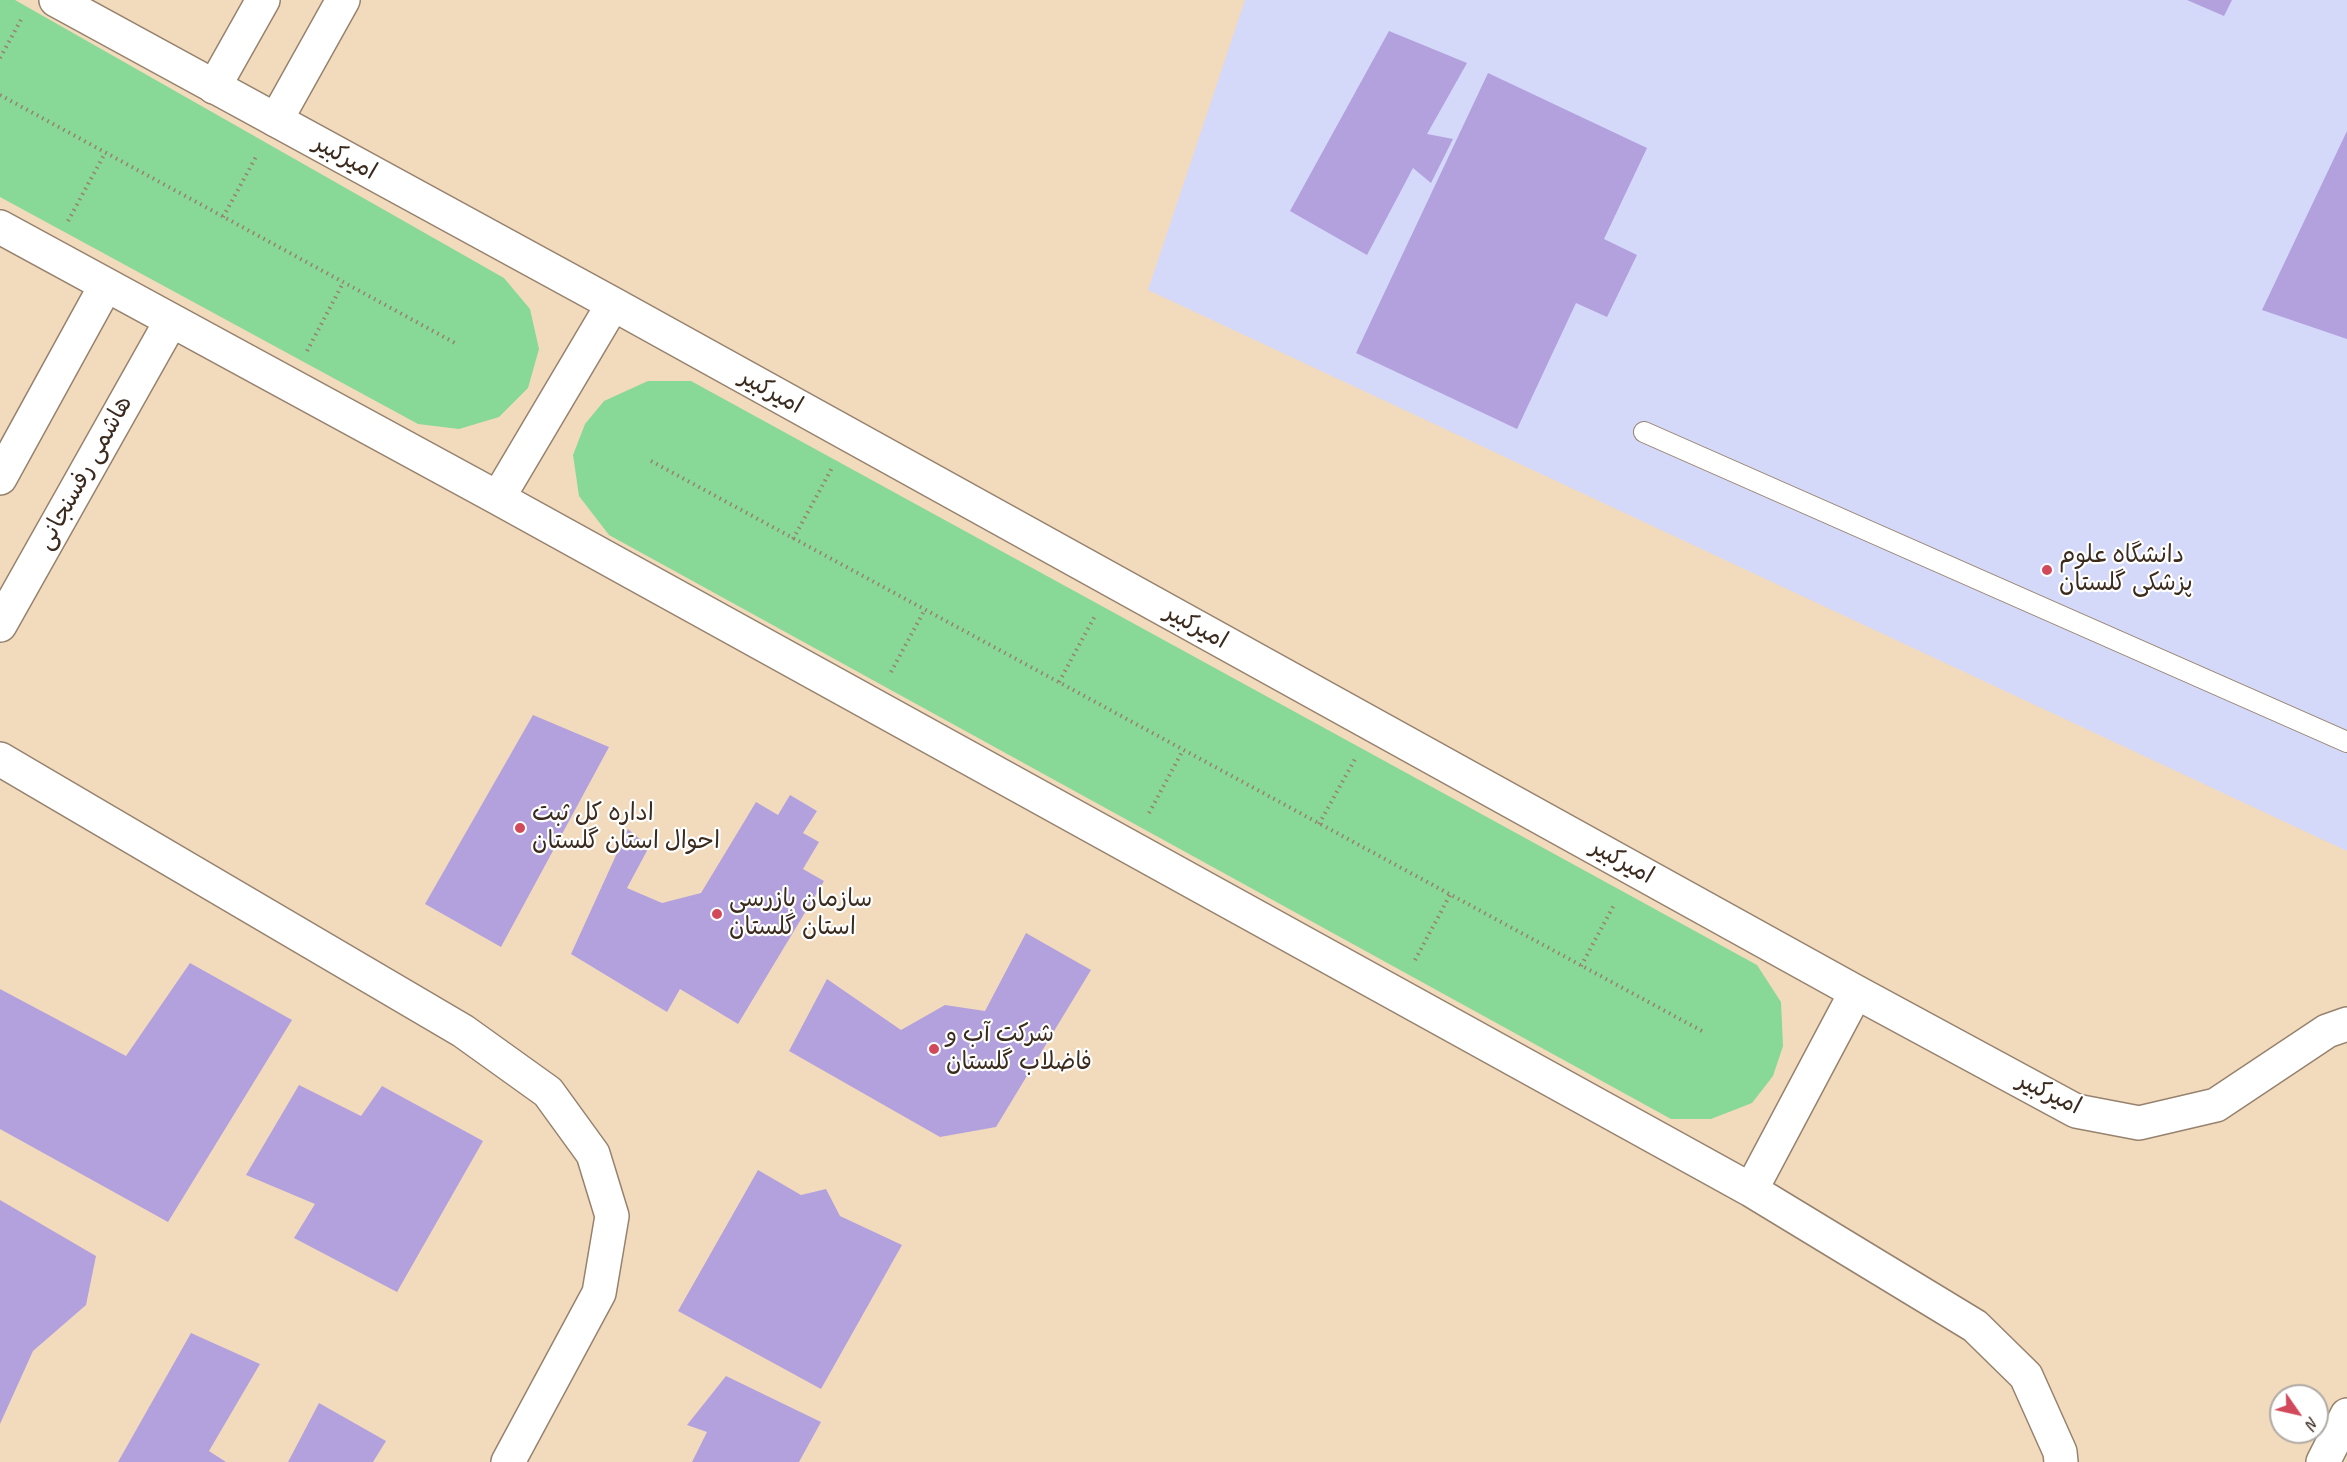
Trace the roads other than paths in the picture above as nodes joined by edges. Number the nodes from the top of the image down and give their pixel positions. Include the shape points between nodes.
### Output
1 (263, 0) edge
2 (343, 0) edge
3 (41, 5) edge
4 (214, 87) junction
5 (276, 120) junction
6 (0, 227) edge
7 (106, 285) junction
8 (613, 304) junction
9 (171, 321) junction
10 (1644, 432) dead end
11 (0, 478) edge
12 (498, 498) junction
13 (0, 625) edge
14 (2347, 742) edge
15 (0, 759) edge
16 (1856, 992) junction
17 (2347, 1024) edge
18 (1751, 1190) junction
19 (2347, 1415) edge
20 (508, 1462) edge
21 (2061, 1462) edge
22 (2323, 1462) edge

1 - 4 main road
2 - 5 main road
3 - 4 main road, امیرکبیر
4 - 5 main road, امیرکبیر
5 - 8 main road, امیرکبیر
6 - 7 main road
7 - 9 main road
7 - 11 main road
8 - 12 main road
8 - 16 main road, امیرکبیر
9 - 12 main road
9 - 13 main road, هاشمی رفسنجانی
10 - 14 lane
12 - 18 main road
15 - 20 main road via 464,1031 548,1092 593,1154 612,1216 599,1293
16 - 17 main road, امیرکبیر via 2076,1111 2139,1123 2216,1105 2327,1031
16 - 18 main road
18 - 21 main road via 1975,1326 2026,1376
19 - 22 main road

